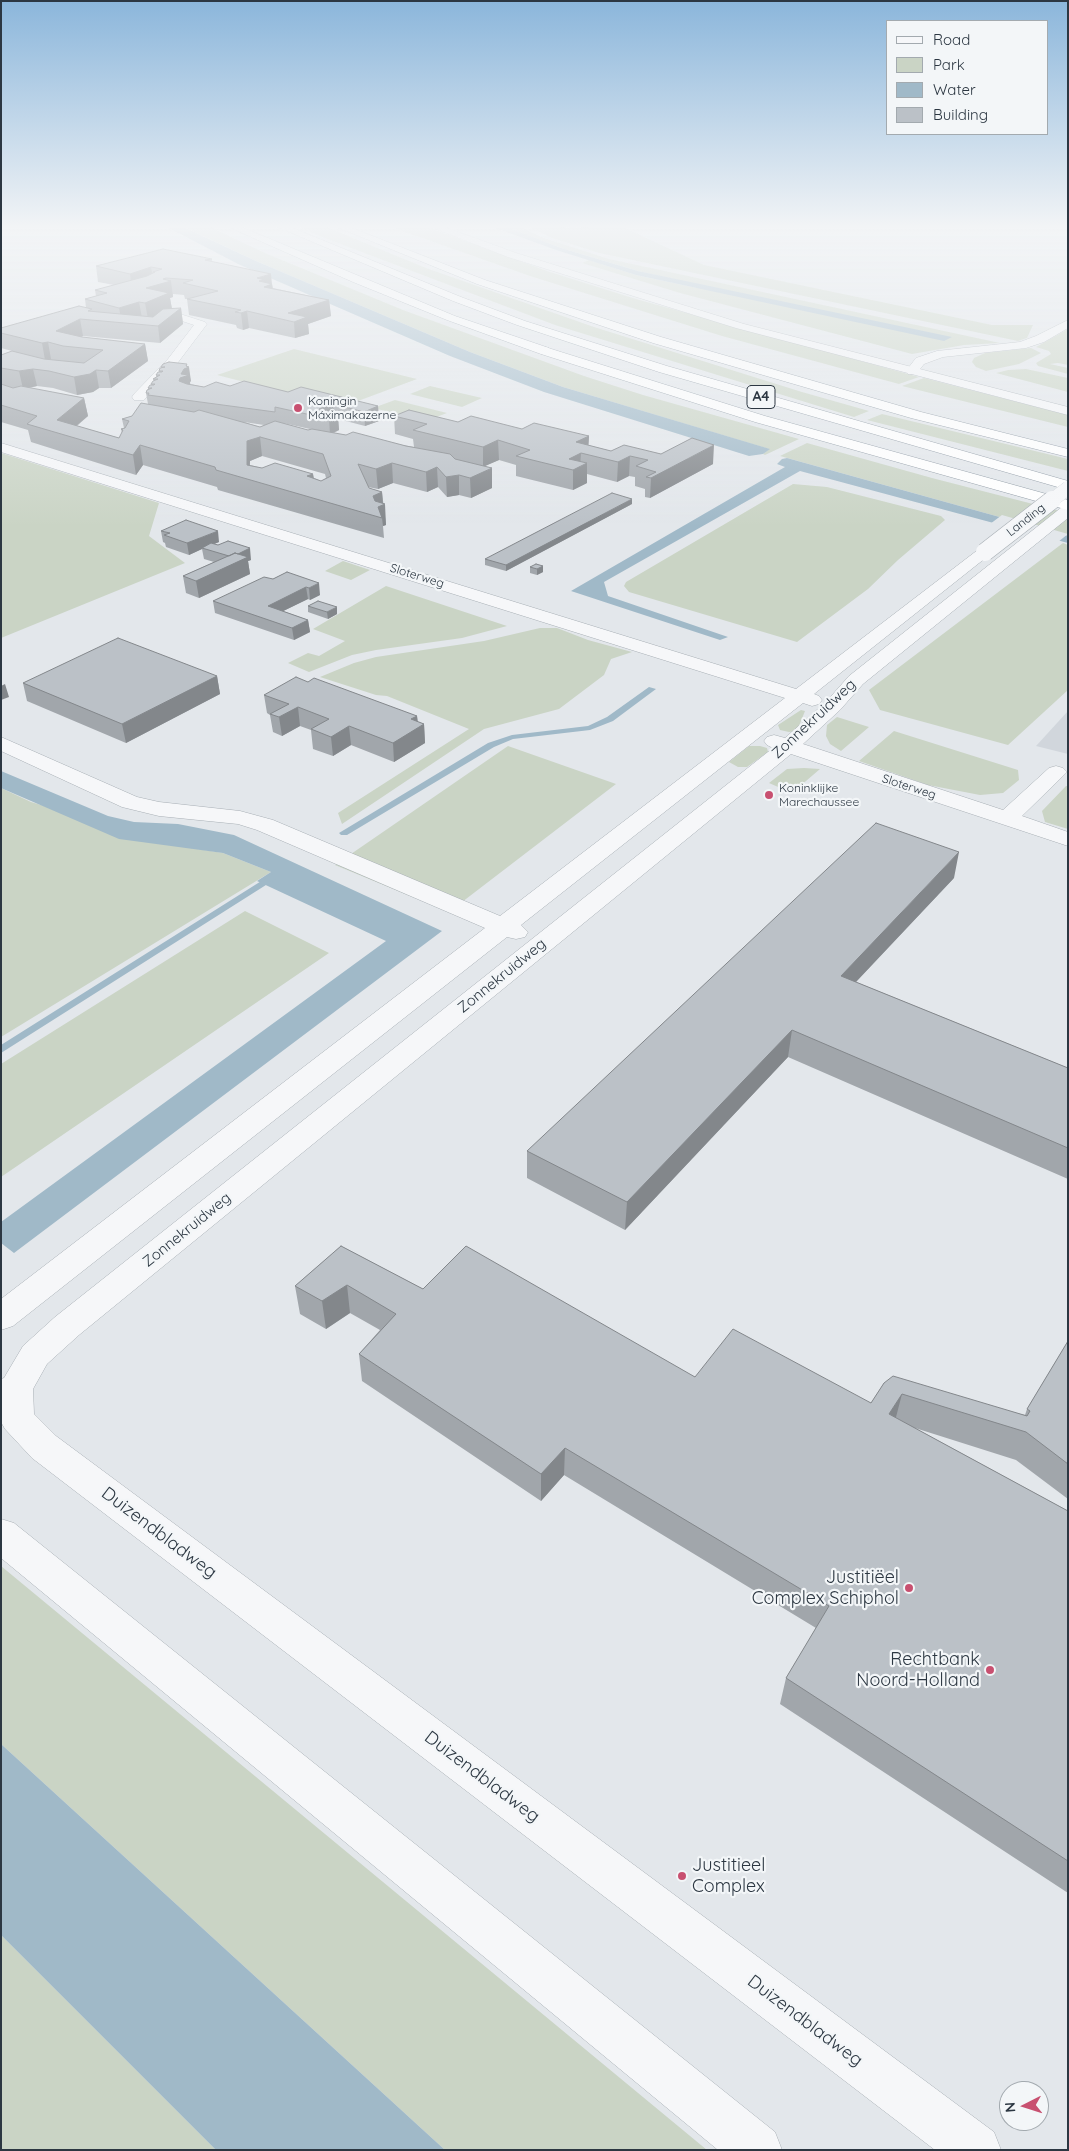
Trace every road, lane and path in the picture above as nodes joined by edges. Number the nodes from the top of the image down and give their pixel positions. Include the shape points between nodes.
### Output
1 (199, 326) edge
2 (475, 326) edge
3 (531, 326) edge
4 (616, 326) edge
5 (742, 326) edge
6 (781, 326) edge
7 (1062, 326) edge
8 (958, 353) junction
9 (916, 366) junction
10 (941, 366) junction
11 (1020, 385) dead end
12 (139, 397) dead end
13 (1068, 410) edge
14 (1, 447) edge
15 (1068, 453) edge
16 (1068, 487) edge
17 (1068, 505) edge
18 (1068, 510) edge
19 (985, 552) joint
20 (1006, 559) joint
21 (800, 696) junction
22 (833, 706) junction
23 (751, 734) junction
24 (1, 743) edge
25 (788, 746) junction
26 (1056, 772) dead end
27 (1007, 819) junction
28 (1068, 839) edge
29 (503, 926) junction
30 (543, 943) junction
31 (1, 1316) edge
32 (9, 1390) edge
33 (1, 1535) edge
34 (757, 2150) edge
35 (976, 2150) edge

1 - 12 street
2 - 17 highway, A4 via 760,419
3 - 16 highway, A4 via 663,369
4 - 15 highway, A4 via 916,415
5 - 9 street
6 - 9 street
7 - 8 street via 1022,345
8 - 9 street via 941,354
8 - 10 street via 956,358
9 - 10 street
9 - 13 street
10 - 11 street
14 - 21 street, Sloterweg
16 - 19 street, Landing, bridge
18 - 20 street, Landing
19 - 21 street, Zonnekruidweg
20 - 22 street, Zonnekruidweg via 856,680
21 - 22 street, Sloterweg
21 - 23 street, Zonnekruidweg
22 - 25 street, Zonnekruidweg
23 - 25 street, Sloterweg
23 - 29 street, Zonnekruidweg
24 - 29 street via 130,802 159,809 240,818 265,825
25 - 27 street, Sloterweg
25 - 30 street, Zonnekruidweg
26 - 27 street
27 - 28 street, Sloterweg
29 - 30 street
29 - 31 street, Zonnekruidweg
30 - 32 street, Zonnekruidweg via 67,1326 35,1355
32 - 35 street, Duizendbladweg via 17,1419 44,1446
33 - 34 street

